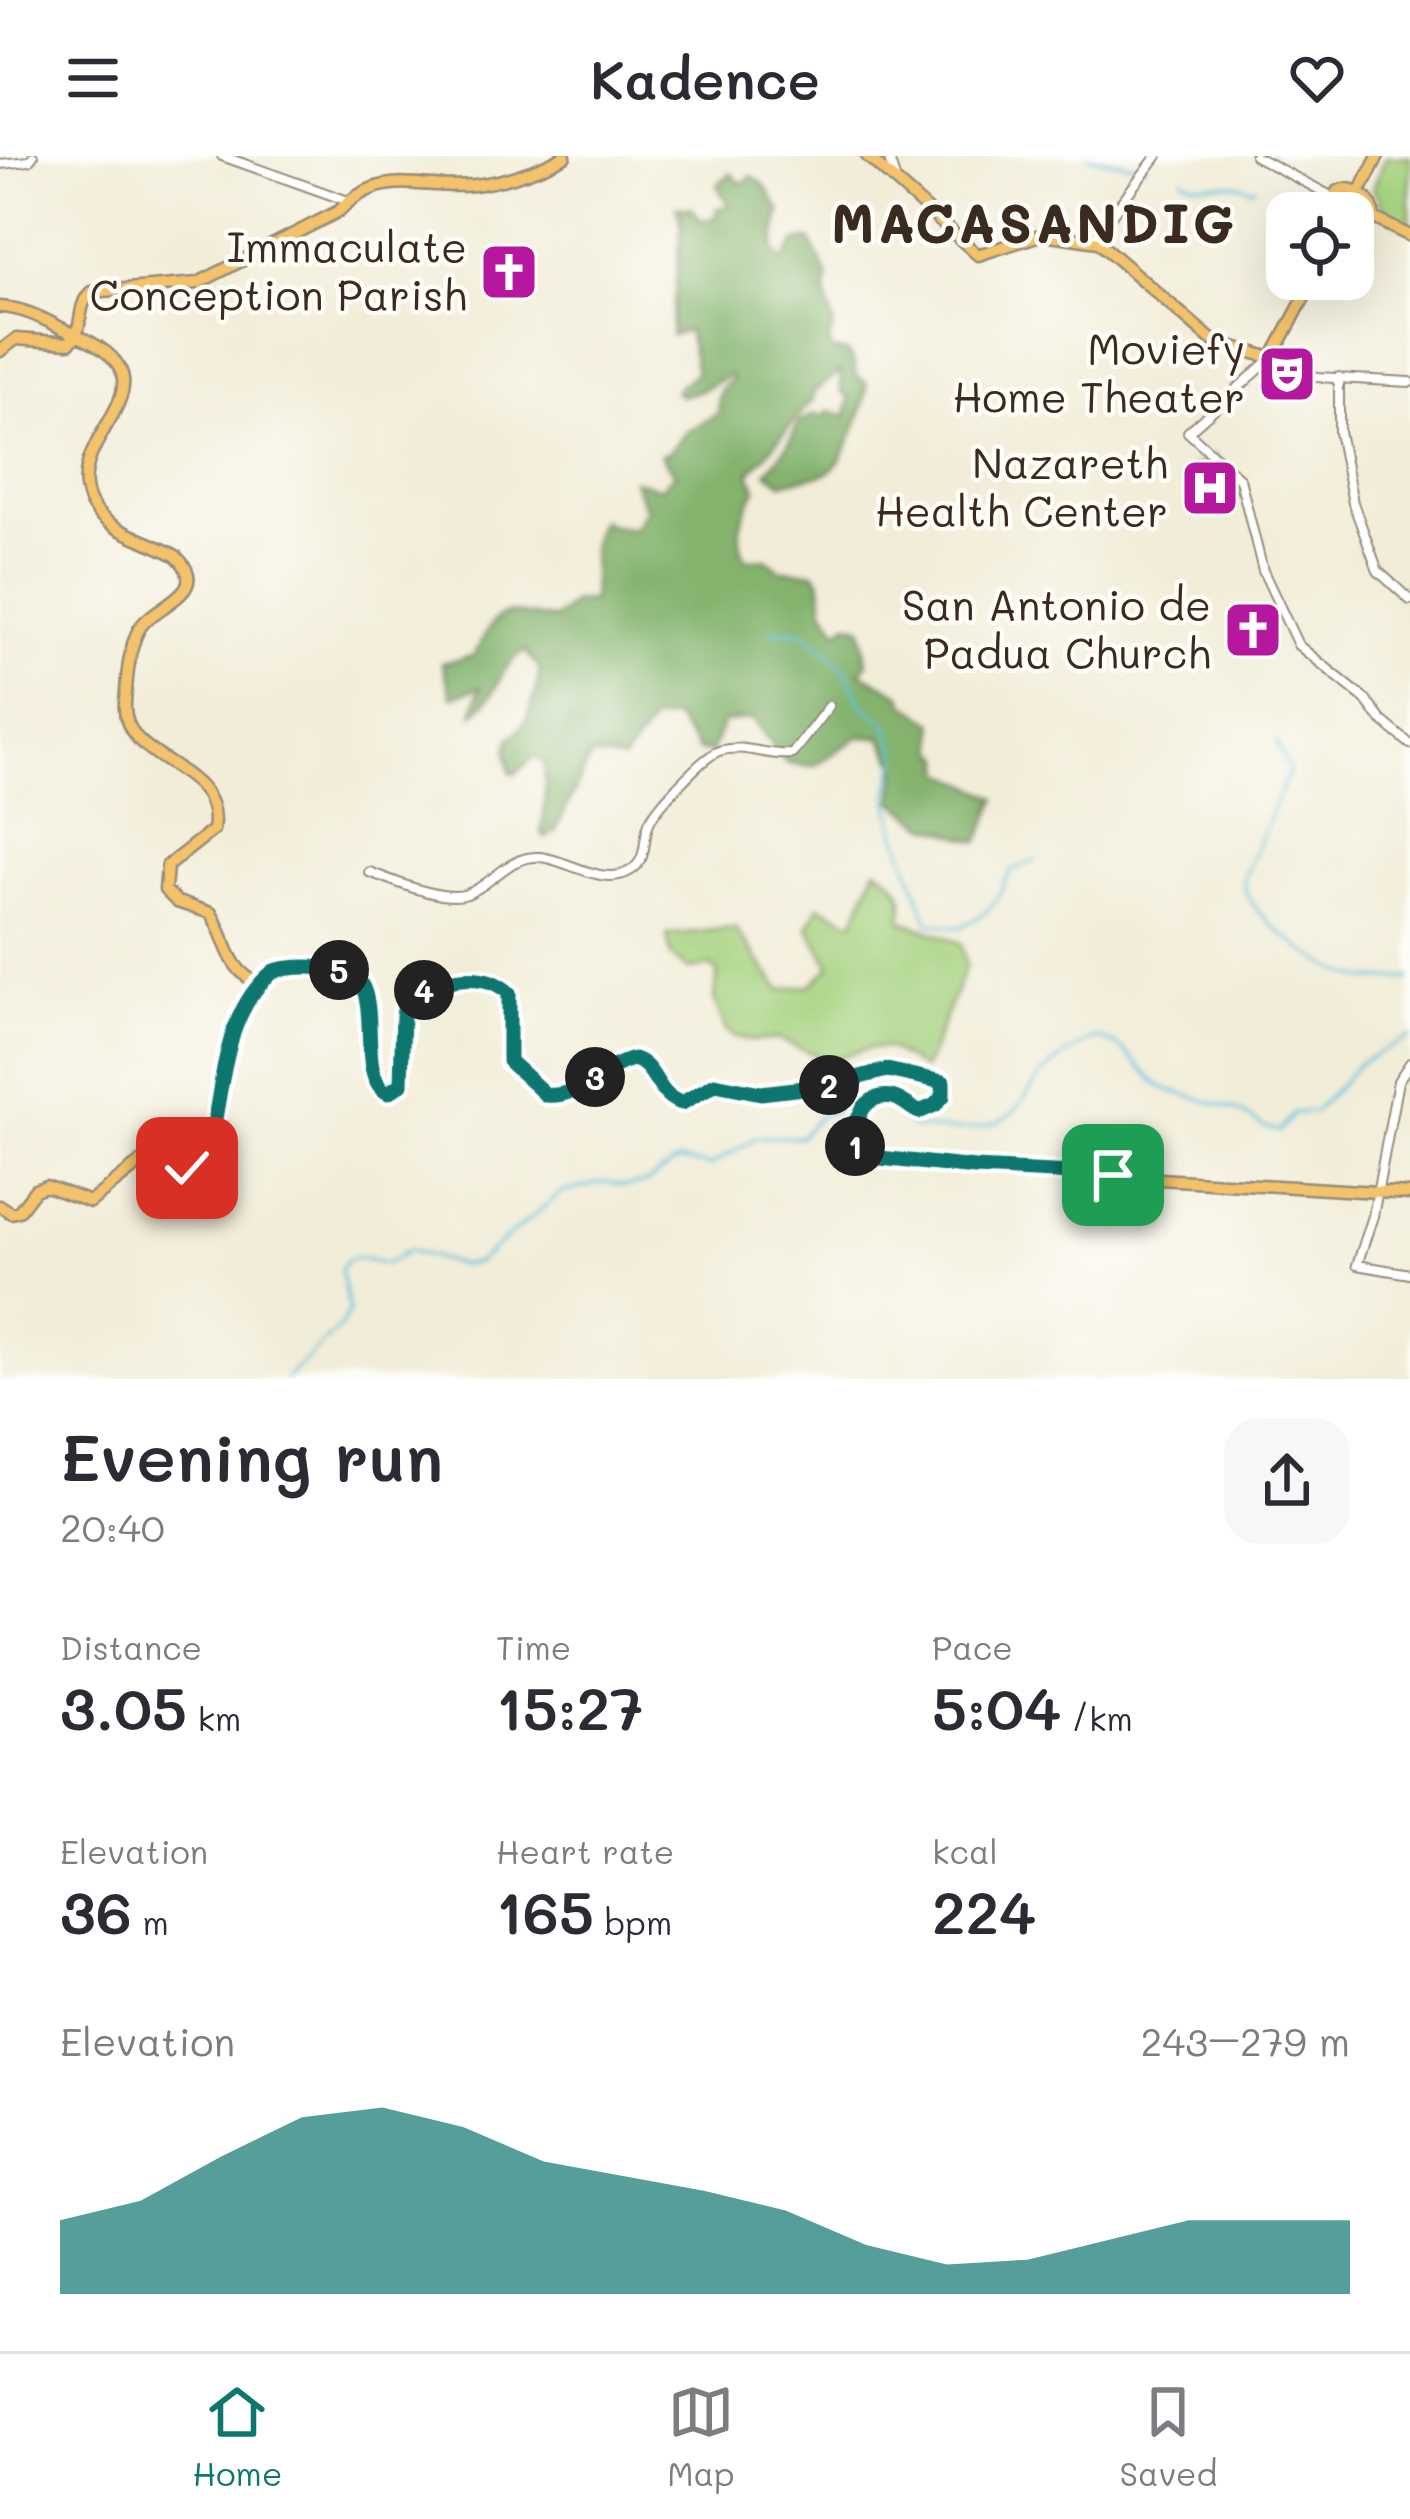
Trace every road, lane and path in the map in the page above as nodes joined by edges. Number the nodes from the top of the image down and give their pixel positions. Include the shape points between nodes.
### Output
1 (33, 156) edge
2 (222, 156) edge
3 (566, 156) edge
4 (867, 156) edge
5 (888, 156) edge
6 (1157, 156) edge
7 (1255, 156) edge
8 (1378, 156) edge
9 (0, 164) edge
10 (895, 183) junction
11 (1363, 186) junction
12 (1325, 192) edge
13 (1338, 192) edge
14 (1370, 192) edge
15 (1374, 196) edge
16 (348, 201) junction
17 (1374, 218) joint
18 (1410, 236) edge
19 (1092, 240) junction
20 (1303, 300) edge
21 (0, 307) edge
22 (77, 335) junction
23 (0, 351) edge
24 (1272, 358) junction
25 (1339, 377) junction
26 (1410, 382) edge
27 (1410, 600) edge
28 (829, 706) dead end
29 (1410, 744) edge
30 (369, 872) dead end
31 (259, 984) junction
32 (1410, 1063) edge
33 (1378, 1190) junction
34 (1410, 1194) edge
35 (0, 1207) edge
36 (1410, 1274) edge

1 - 9 street
2 - 16 street
3 - 16 main road via 492,182 395,182
4 - 10 main road
5 - 10 street
6 - 19 street
7 - 12 street
8 - 11 main road
10 - 19 main road via 978,255 1042,235
11 - 13 main road
11 - 14 main road
15 - 17 main road
16 - 22 main road via 200,282 91,292
17 - 18 main road
19 - 24 main road via 1213,341
20 - 24 main road
21 - 22 main road
22 - 23 main road via 60,345 16,339
22 - 31 main road via 113,357 124,390 90,458 91,503 111,524 176,556 187,574 182,594 136,635 124,713 134,736 199,783 215,820 207,838 167,866 164,890 211,913 232,964
24 - 25 street via 1317,377
24 - 29 street via 1188,432 1240,479 1263,571 1295,641
25 - 26 street
25 - 27 street via 1352,502 1376,567
28 - 30 street via 792,754 732,749 709,757 653,815 642,858 622,874 532,856 459,896
31 - 33 main road via 274,971 300,967 357,977 374,1078 388,1093 401,1084 406,1002 459,978 509,993 509,1061 546,1095 564,1095 634,1059 678,1102 715,1084 761,1093 887,1070 943,1082 943,1096 924,1111 874,1099 854,1139 865,1157
31 - 35 main road via 238,1017 211,1140 198,1165 145,1159 90,1202 46,1186 20,1211
32 - 33 street via 1398,1081
33 - 34 main road
33 - 36 street via 1357,1264

